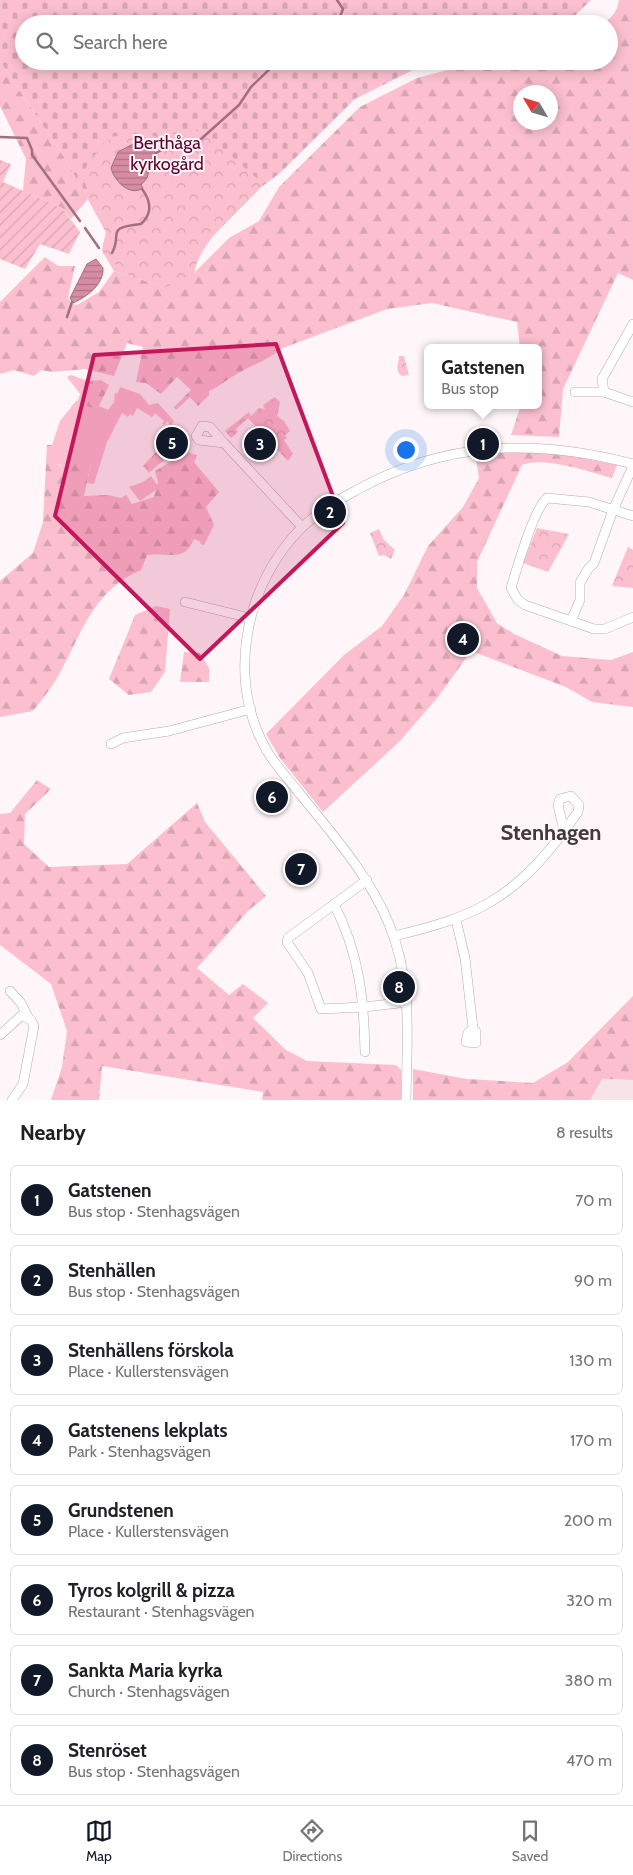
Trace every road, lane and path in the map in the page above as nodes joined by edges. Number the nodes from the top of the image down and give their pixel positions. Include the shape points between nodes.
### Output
1 (633, 324) edge
2 (575, 392) dead end
3 (604, 392) junction
4 (633, 402) edge
5 (224, 443) dead end
6 (633, 465) edge
7 (613, 510) junction
8 (633, 516) edge
9 (302, 527) junction
10 (185, 602) dead end
11 (633, 616) edge
12 (250, 618) junction
13 (571, 621) junction
14 (251, 709) junction
15 (111, 744) dead end
16 (564, 831) dead end
17 (366, 880) junction
18 (334, 904) junction
19 (456, 920) junction
20 (394, 936) junction
21 (10, 991) dead end
22 (407, 1002) junction
23 (364, 1007) junction
24 (28, 1018) junction
25 (473, 1028) dead end
26 (0, 1035) edge
27 (365, 1052) dead end
28 (12, 1100) edge
29 (406, 1100) edge

1 - 3 street via 602,379
2 - 3 street
3 - 4 street
5 - 9 street
6 - 7 street
6 - 9 street via 590,454 520,446 439,457 373,481
7 - 8 street
7 - 13 street via 594,563 580,583 580,600
7 - 13 street via 590,502 547,498 532,526 511,588 525,605
9 - 12 street via 268,571
10 - 12 street
11 - 13 street via 605,629 594,629
12 - 14 street via 245,665
14 - 15 street via 123,738
14 - 17 street via 266,749
16 - 19 street via 536,867 509,891
17 - 18 street
17 - 20 street
18 - 23 street via 354,954
18 - 23 street via 287,942 308,973 321,1008
19 - 20 street
19 - 25 street via 465,958
20 - 22 street via 404,971
21 - 24 street via 22,1003
22 - 23 street
22 - 29 street
23 - 27 street
24 - 26 street via 22,1015 17,1018
24 - 28 street via 34,1026 31,1050 23,1084

